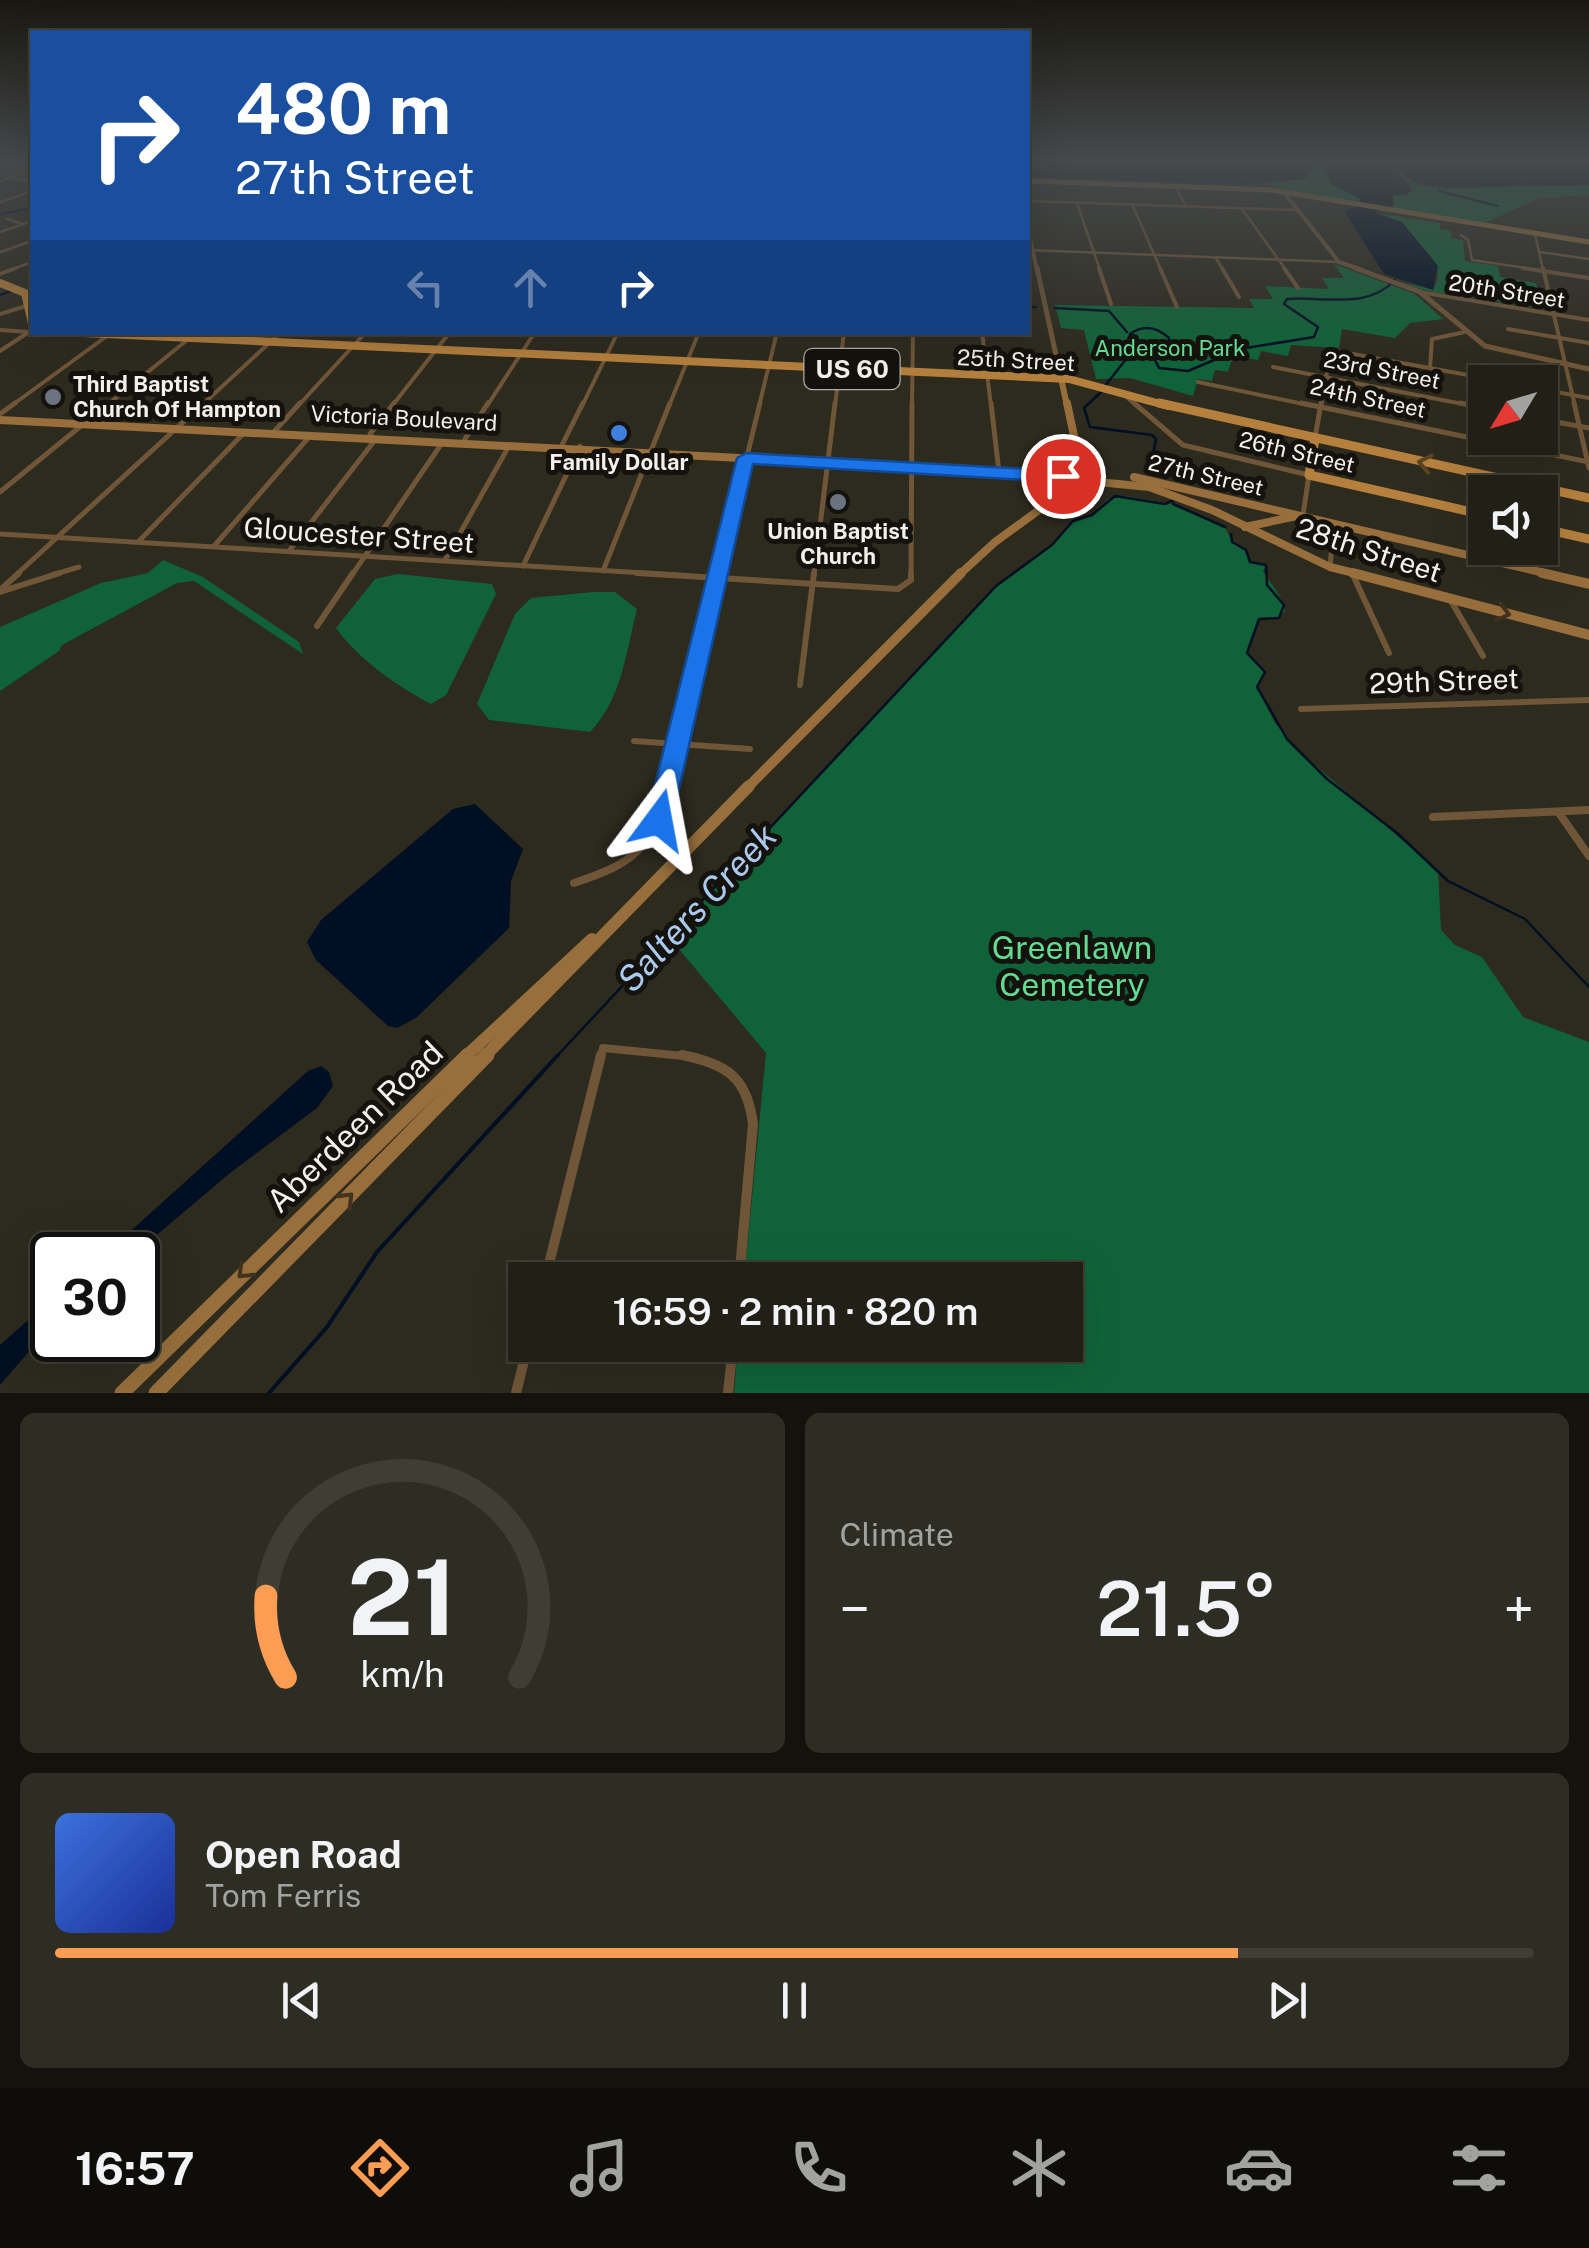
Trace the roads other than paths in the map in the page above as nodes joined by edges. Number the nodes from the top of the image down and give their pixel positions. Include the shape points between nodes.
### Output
1 (1084, 227) edge
2 (1142, 227) edge
3 (1255, 227) edge
4 (1310, 227) edge
5 (1488, 227) edge
6 (1535, 234) junction
7 (1461, 236) dead end
8 (30, 242) edge
9 (1589, 242) edge
10 (1030, 250) edge
11 (0, 252) edge
12 (1093, 252) junction
13 (1540, 252) junction
14 (1154, 255) junction
15 (1216, 257) junction
16 (1278, 260) junction
17 (1589, 260) edge
18 (1339, 262) junction
19 (30, 263) edge
20 (1544, 271) junction
21 (0, 274) edge
22 (1589, 278) edge
23 (0, 283) edge
24 (1298, 288) dead end
25 (1420, 292) junction
26 (1239, 297) dead end
27 (1111, 304) dead end
28 (30, 305) joint
29 (1178, 307) dead end
30 (0, 314) edge
31 (1554, 314) junction
32 (1589, 320) edge
33 (30, 328) edge
34 (30, 329) edge
35 (1508, 329) dead end
36 (0, 330) edge
37 (1465, 332) junction
38 (109, 335) edge
39 (152, 335) edge
40 (278, 335) edge
41 (363, 335) edge
42 (448, 335) edge
43 (534, 335) edge
44 (617, 335) edge
45 (699, 335) edge
46 (776, 335) edge
47 (844, 335) edge
48 (914, 335) edge
49 (982, 335) edge
50 (193, 336) edge
51 (1559, 338) junction
52 (270, 342) junction
53 (1589, 343) edge
54 (354, 346) junction
55 (436, 350) junction
56 (0, 351) edge
57 (522, 354) junction
58 (606, 358) junction
59 (688, 362) junction
60 (768, 365) junction
61 (1565, 365) junction
62 (1273, 366) dead end
63 (1430, 368) junction
64 (839, 369) junction
65 (1589, 369) edge
66 (913, 372) junction
67 (986, 375) junction
68 (1468, 375) edge
69 (1324, 376) junction
70 (1061, 378) junction
71 (1198, 382) dead end
72 (1116, 389) junction
73 (1558, 392) edge
74 (1572, 395) junction
75 (1589, 398) edge
76 (1468, 405) edge
77 (1320, 406) junction
78 (0, 416) edge
79 (87, 422) junction
80 (1558, 422) edge
81 (1579, 426) junction
82 (179, 427) junction
83 (1589, 428) edge
84 (273, 432) junction
85 (244, 434) junction
86 (309, 436) junction
87 (372, 437) junction
88 (465, 439) junction
89 (1315, 439) junction
90 (442, 443) junction
91 (509, 446) junction
92 (561, 447) junction
93 (580, 448) junction
94 (651, 451) junction
95 (746, 456) junction
96 (828, 460) junction
97 (1588, 463) edge
98 (912, 465) junction
99 (998, 470) junction
100 (1036, 475) junction
101 (1083, 475) junction
102 (1310, 475) junction
103 (0, 492) edge
104 (1054, 498) junction
105 (1589, 498) edge
106 (1468, 511) edge
107 (1303, 515) junction
108 (1334, 522) junction
109 (1246, 527) junction
110 (1558, 532) edge
111 (0, 534) edge
112 (58, 539) junction
113 (1589, 539) edge
114 (138, 542) junction
115 (215, 546) junction
116 (289, 551) junction
117 (364, 556) junction
118 (445, 560) junction
119 (523, 566) junction
120 (79, 567) dead end
121 (1330, 567) junction
122 (603, 571) junction
123 (1353, 575) junction
124 (716, 578) junction
125 (812, 584) junction
126 (1589, 584) edge
127 (0, 591) edge
128 (1451, 600) junction
129 (317, 626) dead end
130 (1589, 635) edge
131 (1388, 653) dead end
132 (1483, 656) dead end
133 (800, 685) dead end
134 (1589, 700) edge
135 (1301, 709) dead end
136 (634, 740) dead end
137 (677, 743) junction
138 (750, 749) dead end
139 (1589, 810) edge
140 (1558, 812) junction
141 (1433, 818) dead end
142 (1589, 856) edge
143 (574, 883) dead end
144 (631, 906) junction
145 (550, 1262) edge
146 (741, 1262) edge
147 (524, 1362) edge
148 (731, 1362) edge
149 (122, 1393) edge
150 (156, 1393) edge
151 (516, 1393) edge
152 (728, 1393) edge

1 - 12 street
2 - 14 street
3 - 16 street
4 - 18 street
5 - 6 main road
6 - 9 main road
6 - 13 street
7 - 20 street via 1468,240 1469,258
8 - 11 street
10 - 12 street
10 - 70 street
12 - 14 street
12 - 27 street
13 - 17 street
13 - 20 street
14 - 15 street
14 - 29 street
15 - 16 street
15 - 26 street
16 - 18 street
16 - 24 street
18 - 25 street
19 - 21 street
20 - 22 street
20 - 31 street
23 - 28 main road via 25,293
25 - 31 street, 20th Street
25 - 37 street
28 - 30 street
31 - 32 street, 20th Street
31 - 51 street
33 - 36 street
34 - 56 street
35 - 51 street
37 - 61 street via 1499,352
37 - 63 street via 1432,339
38 - 78 street
39 - 50 main road, US 60
40 - 52 street
41 - 54 street
42 - 55 street
43 - 57 street
44 - 58 street
45 - 59 street
46 - 60 street
47 - 64 street
48 - 66 street
49 - 67 street
50 - 52 main road, US 60
50 - 79 street
51 - 53 street
51 - 61 street
52 - 54 main road, US 60
52 - 82 street
54 - 55 main road, US 60
54 - 84 street
55 - 57 main road, US 60
55 - 87 street
57 - 58 main road, 25th Street / US 60
57 - 88 street
58 - 59 main road, 25th Street / US 60
58 - 92 street
59 - 60 main road, 25th Street / US 60
59 - 94 street
60 - 64 main road, 25th Street / US 60
60 - 95 street
61 - 65 street
61 - 74 street
62 - 69 street, 23rd Street
63 - 68 street
63 - 69 street via 1329,351
64 - 66 main road, 25th Street / US 60
64 - 96 street
66 - 67 main road, 25th Street / US 60
66 - 98 street
67 - 70 main road, 25th Street / US 60
67 - 99 street
69 - 76 street, 23rd Street
69 - 77 street
70 - 72 main road, 25th Street / US 60
70 - 101 main road
71 - 77 street, 24th Street
72 - 89 main road, 25th Street / US 60
72 - 102 street, 26th Street via 1183,445
73 - 74 street
74 - 75 street
74 - 81 street
77 - 89 street
77 - 97 street, 24th Street
78 - 79 main road, Victoria Boulevard
79 - 82 main road, Victoria Boulevard
79 - 103 street
80 - 81 street
81 - 83 street
81 - 97 street
82 - 84 main road, Victoria Boulevard
82 - 85 main road, Victoria Boulevard
82 - 112 street
84 - 85 main road, Victoria Boulevard
84 - 86 main road, Victoria Boulevard
84 - 87 main road, Victoria Boulevard
85 - 114 street
86 - 87 main road, Victoria Boulevard
86 - 115 street
87 - 88 main road, Victoria Boulevard
87 - 90 main road, Victoria Boulevard
87 - 116 street
88 - 92 main road, Victoria Boulevard
89 - 102 main road
105 -> 89 main road, 25th Street / US 60
90 - 91 main road, Victoria Boulevard
90 - 117 street
91 - 92 main road, Victoria Boulevard
91 - 118 street
92 - 93 main road, Victoria Boulevard
93 - 94 main road, Victoria Boulevard
93 - 119 street
94 - 95 main road, Victoria Boulevard
94 - 122 street
95 - 96 main road, 27th Street
95 - 124 street
96 - 98 main road, 27th Street
96 - 125 street
98 - 99 main road, 27th Street
98 - 125 street via 909,583 893,589
99 - 100 main road, 27th Street
99 - 101 main road, 27th Street
100 - 101 main road, 27th Street
100 - 104 main road via 1054,482
101 - 104 main road, Aberdeen Road
101 - 107 main road, 27th Street via 1148,479
101 - 109 main road, 28th Street via 1164,491
102 - 106 main road, 26th Street
102 - 107 street
104 - 144 main road, Aberdeen Road via 920,611
107 - 108 main road, 27th Street
107 - 109 main road
108 - 121 street
108 - 126 main road, 27th Street
109 - 121 main road, 28th Street
110 - 113 main road
111 - 112 street, Gloucester Street
112 - 114 street, Gloucester Street
112 - 127 street
114 - 115 street, Gloucester Street
115 - 116 street, Gloucester Street
116 - 117 street, Gloucester Street
117 - 118 street, Gloucester Street
117 - 129 street
118 - 119 street, Gloucester Street
119 - 122 street, Gloucester Street
120 - 127 street
121 - 123 main road, 28th Street
122 - 124 street, Gloucester Street
123 - 128 main road, 28th Street
123 - 131 street
124 - 125 street
124 - 137 street
125 - 133 street
128 -> 130 main road, 28th Street
128 - 132 street
134 - 135 street, 29th Street
136 - 137 street
137 - 138 street
137 - 143 street via 647,843 621,868
139 - 140 street
140 - 141 street
140 - 142 street
144 -> 149 main road, Aberdeen Road via 536,988
150 -> 144 main road, Aberdeen Road
145 - 146 street via 604,1048 710,1058 745,1092 754,1114
147 - 151 street
148 - 152 street

